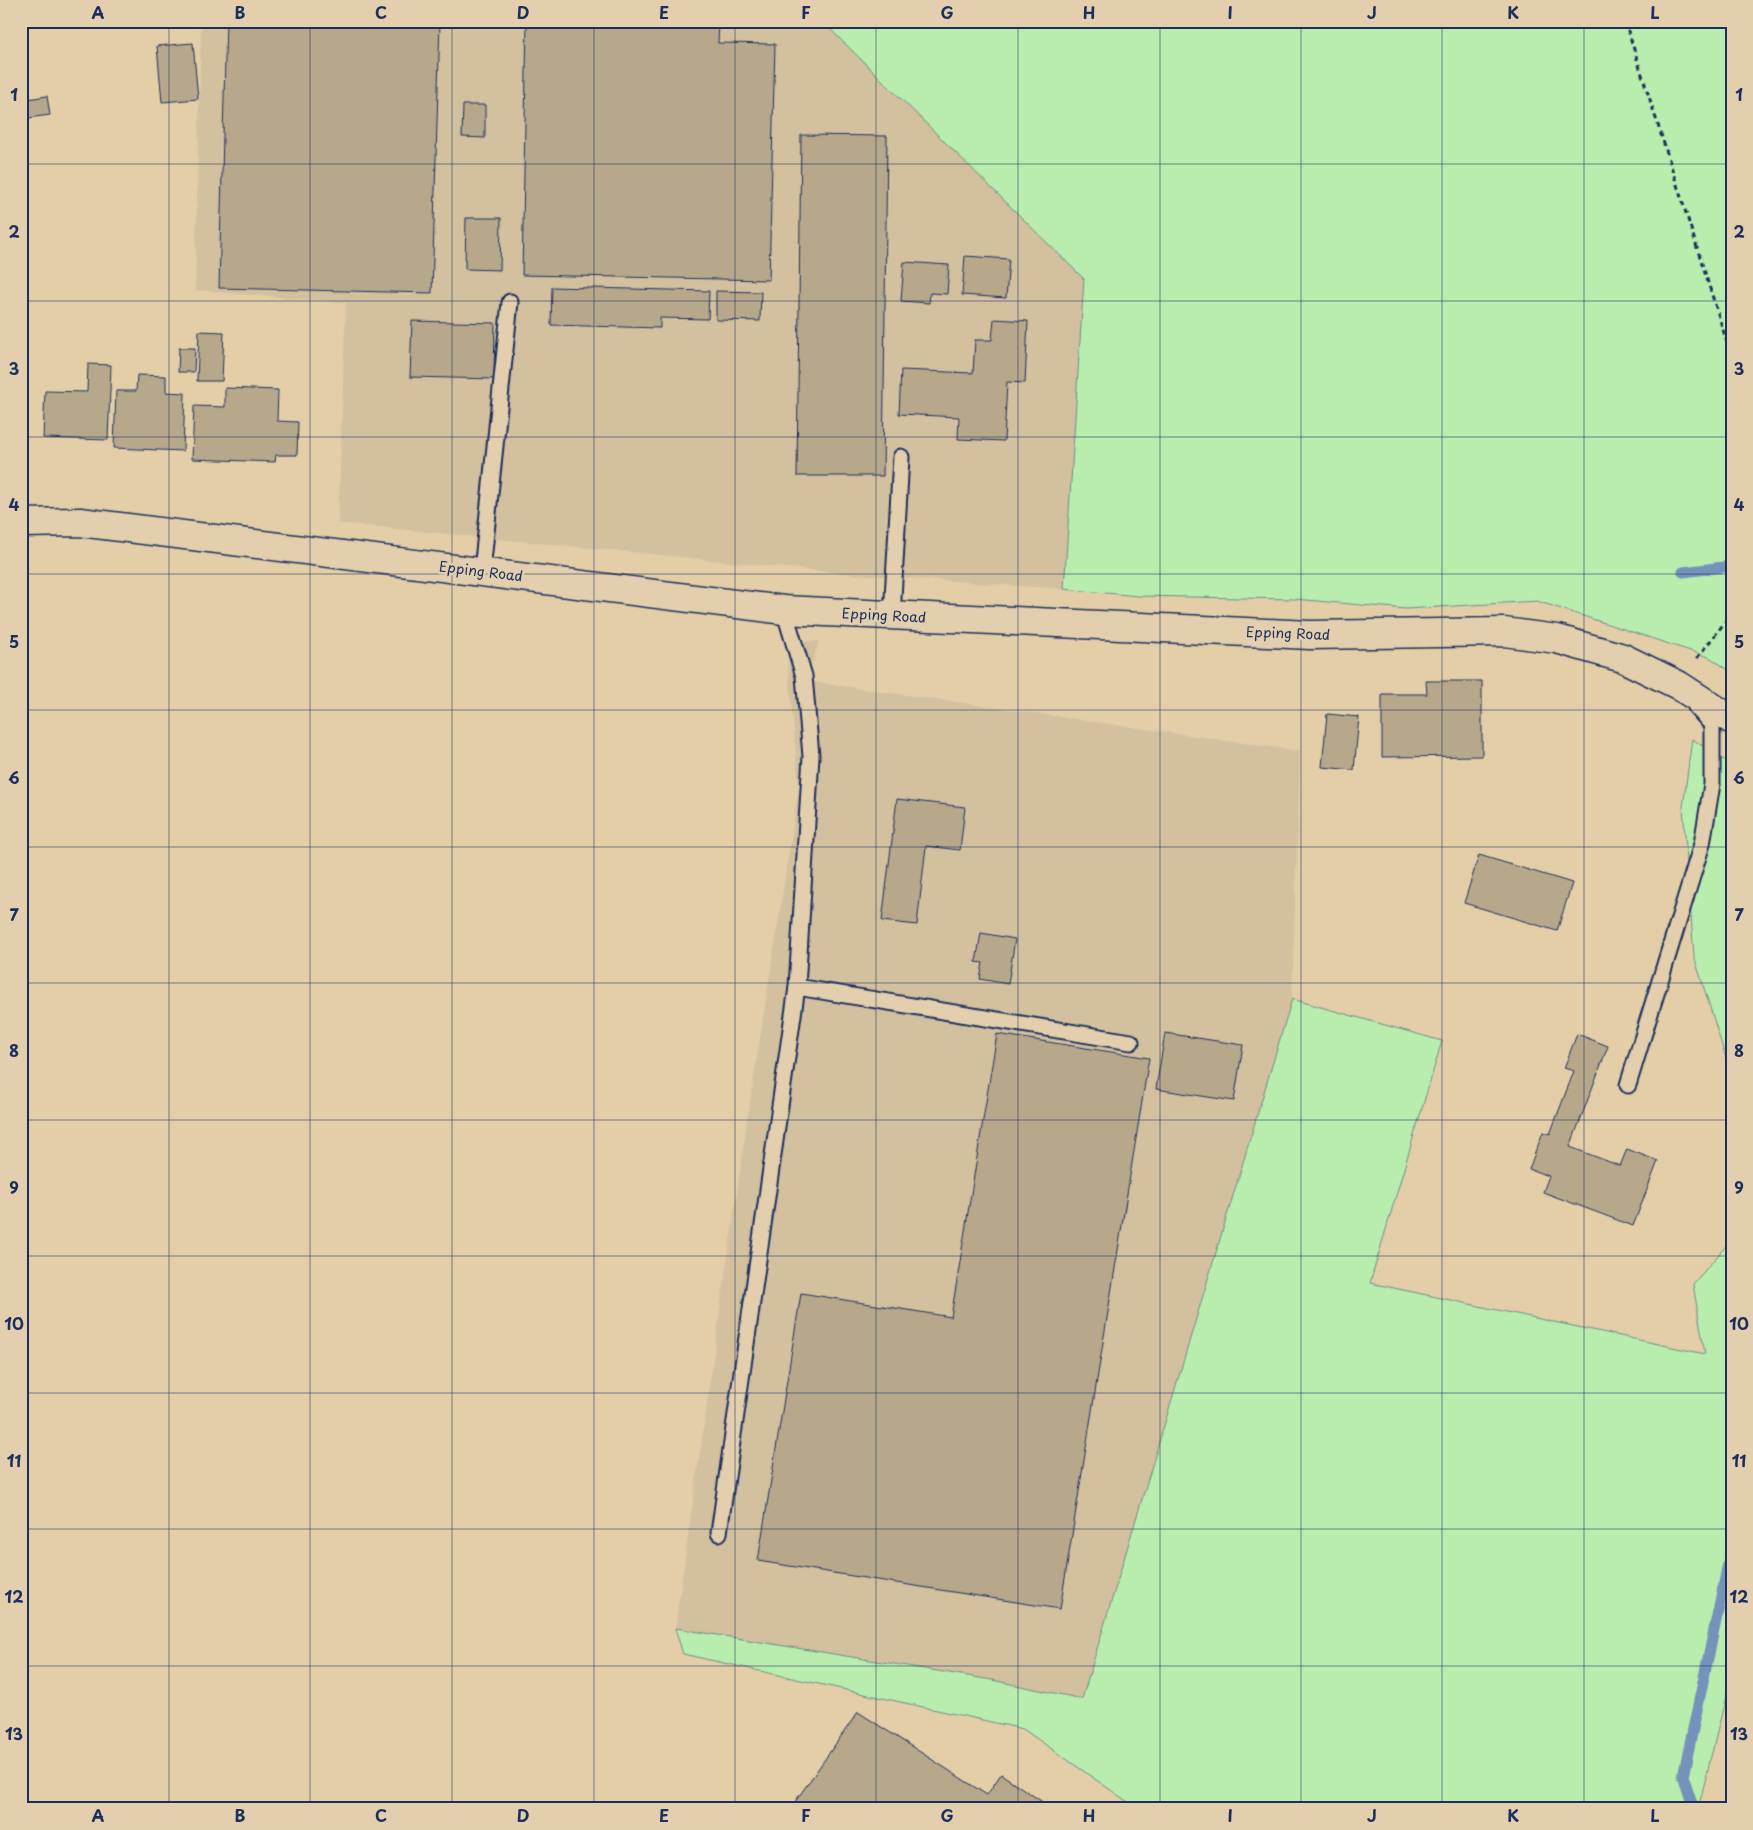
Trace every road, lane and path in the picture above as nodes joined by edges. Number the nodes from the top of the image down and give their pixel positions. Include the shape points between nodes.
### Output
1 (1625, 21) edge
2 (510, 302) dead end
3 (1732, 358) edge
4 (901, 457) dead end
5 (21, 522) edge
6 (482, 571) junction
7 (784, 610) junction
8 (1732, 613) edge
9 (892, 616) junction
10 (1678, 685) junction
11 (1732, 720) edge
12 (797, 987) junction
13 (1131, 1042) dead end
14 (1628, 1085) dead end
15 (719, 1533) dead end

1 - 3 path
2 - 6 lane
4 - 9 lane
5 - 6 main road, Epping Road via 80,522
6 - 7 main road, Epping Road
7 - 9 main road, Epping Road
7 - 12 lane via 804,676 811,756
8 - 10 path
9 - 10 main road, Epping Road via 1310,635 1504,632 1557,639 1614,655
10 - 11 main road, Epping Road
10 - 14 lane via 1712,724 1712,784 1702,844
12 - 13 lane
12 - 15 lane

